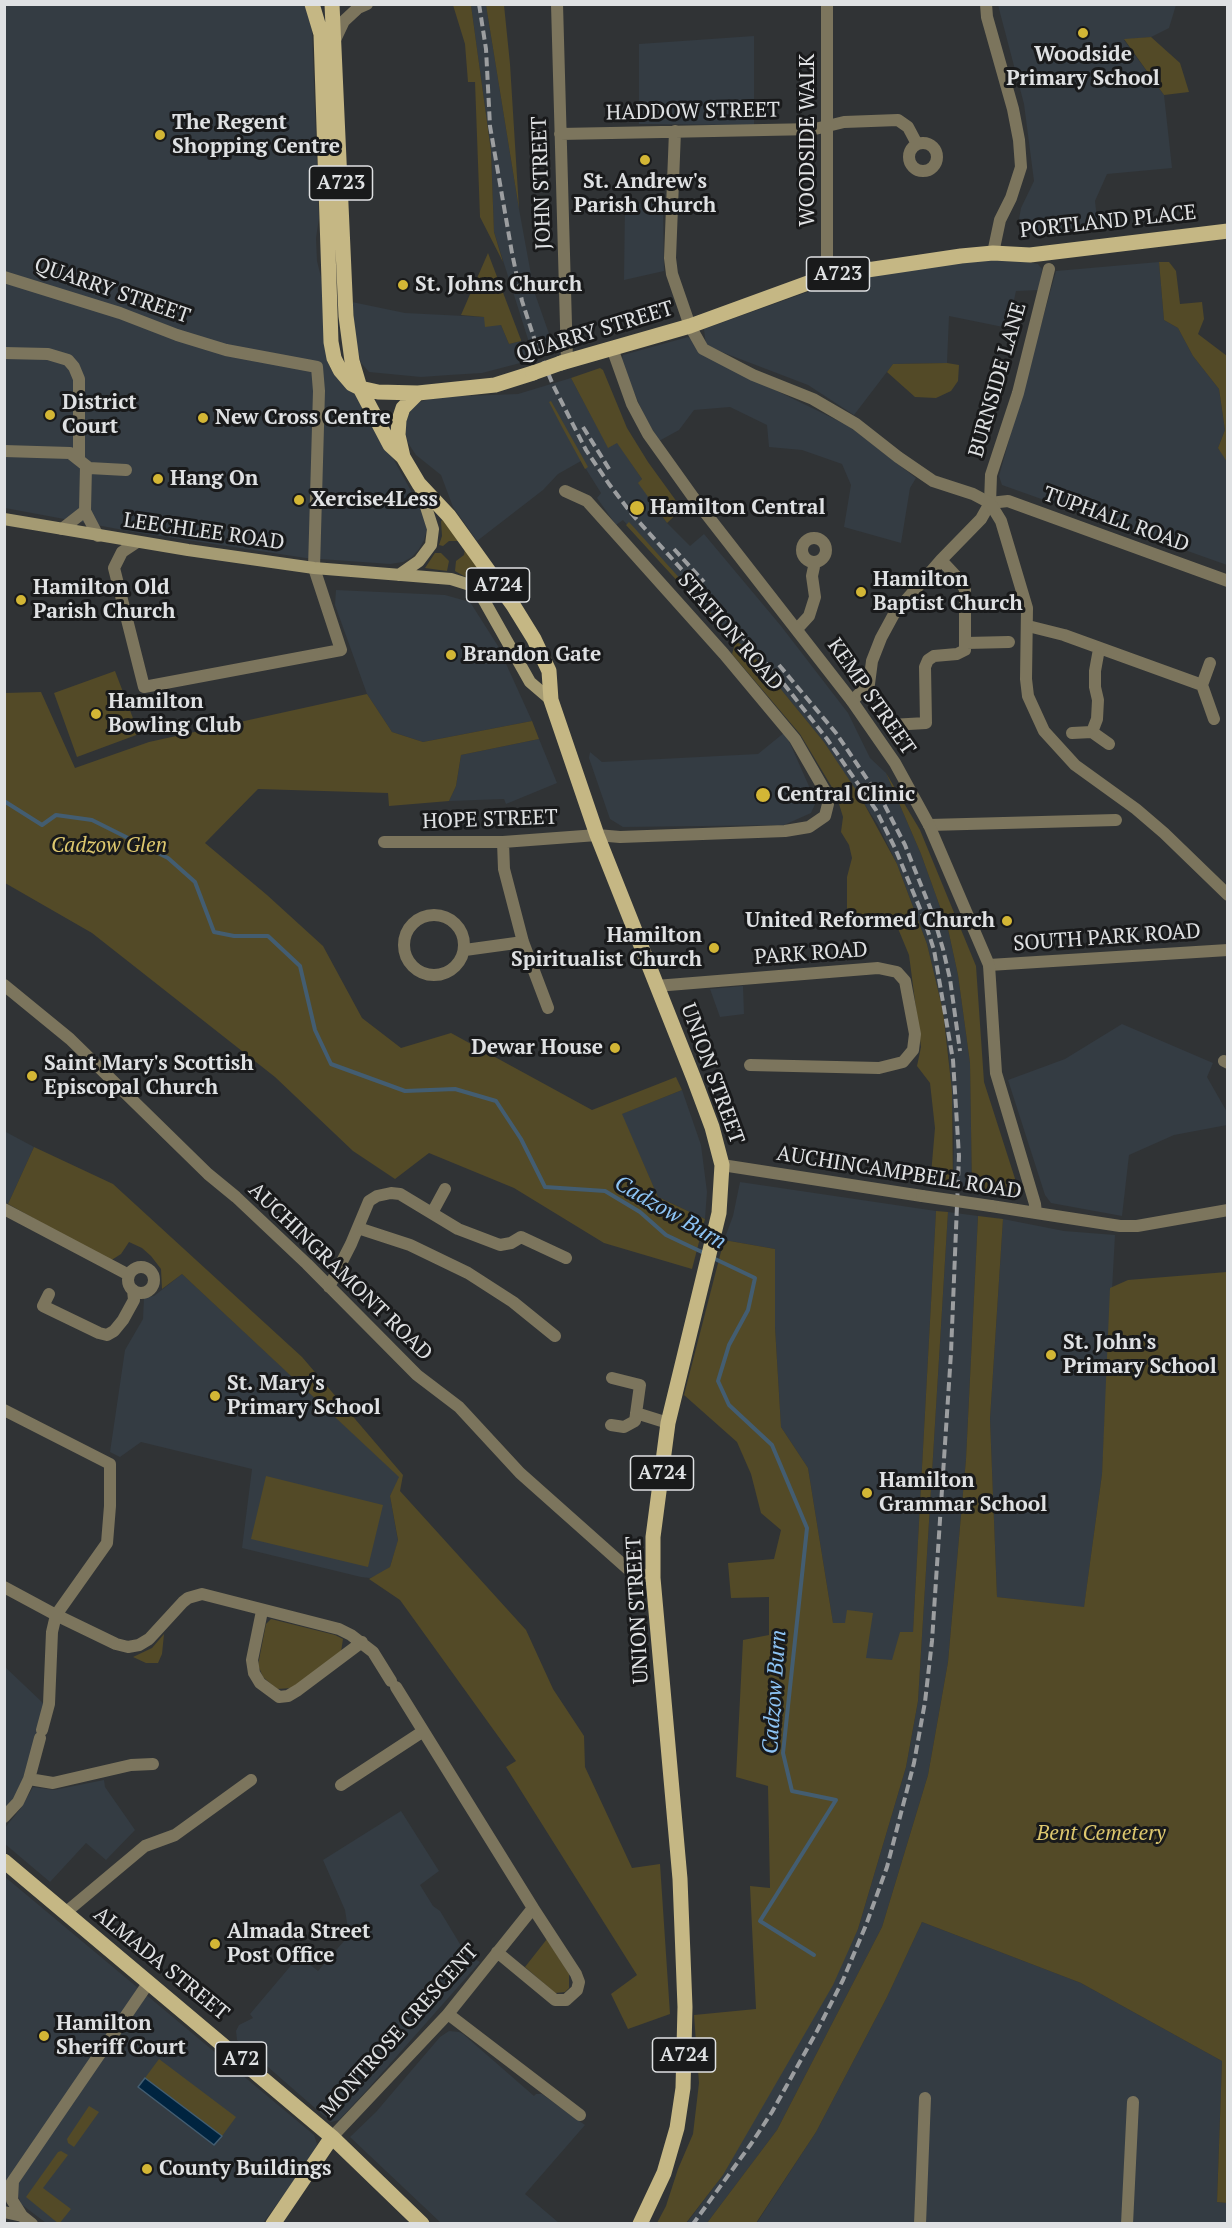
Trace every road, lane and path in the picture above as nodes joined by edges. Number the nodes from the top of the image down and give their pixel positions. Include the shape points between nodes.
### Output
1 (312, 4) edge
2 (332, 4) edge
3 (367, 4) edge
4 (557, 4) edge
5 (827, 4) edge
6 (986, 4) edge
7 (334, 41) junction
8 (827, 127) junction
9 (675, 131) junction
10 (560, 134) junction
11 (917, 144) dead end
12 (1227, 231) edge
13 (993, 253) junction
14 (1049, 269) dead end
15 (827, 276) junction
16 (4, 277) edge
17 (690, 326) junction
18 (612, 348) junction
19 (4, 352) edge
20 (352, 361) junction
21 (564, 362) junction
22 (470, 387) junction
23 (360, 388) junction
24 (418, 393) junction
25 (4, 451) edge
26 (403, 457) junction
27 (82, 462) junction
28 (126, 470) dead end
29 (419, 484) junction
30 (565, 491) dead end
31 (990, 503) junction
32 (85, 511) junction
33 (4, 519) edge
34 (62, 529) junction
35 (98, 536) junction
36 (137, 542) junction
37 (941, 560) junction
38 (815, 562) dead end
39 (314, 568) junction
40 (399, 575) junction
41 (1227, 581) edge
42 (1028, 626) junction
43 (797, 628) junction
44 (1009, 642) dead end
45 (966, 643) junction
46 (1099, 649) junction
47 (1210, 663) dead end
48 (1203, 685) junction
49 (551, 700) junction
50 (852, 700) junction
51 (1214, 719) dead end
52 (891, 725) dead end
53 (1092, 732) junction
54 (1072, 733) dead end
55 (1109, 744) dead end
56 (1116, 820) dead end
57 (819, 821) joint
58 (929, 825) junction
59 (597, 835) junction
60 (384, 842) dead end
61 (503, 842) junction
62 (1227, 895) edge
63 (523, 942) junction
64 (465, 950) junction
65 (1227, 950) edge
66 (989, 965) junction
67 (4, 985) edge
68 (656, 986) junction
69 (548, 1008) dead end
70 (750, 1065) dead end
71 (722, 1165) junction
72 (445, 1189) dead end
73 (4, 1209) edge
74 (1227, 1210) edge
75 (432, 1213) junction
76 (1036, 1213) junction
77 (358, 1227) junction
78 (566, 1258) dead end
79 (129, 1275) junction
80 (328, 1287) junction
81 (133, 1290) junction
82 (49, 1294) dead end
83 (555, 1336) dead end
84 (612, 1378) dead end
85 (4, 1410) edge
86 (636, 1413) junction
87 (668, 1423) junction
88 (611, 1425) dead end
89 (653, 1578) junction
90 (4, 1587) edge
91 (262, 1611) junction
92 (56, 1615) junction
93 (362, 1642) junction
94 (422, 1732) junction
95 (153, 1764) dead end
96 (29, 1779) junction
97 (251, 1780) dead end
98 (341, 1785) dead end
99 (4, 1817) edge
100 (4, 1861) edge
101 (533, 1908) junction
102 (65, 1913) junction
103 (497, 1952) junction
104 (149, 1982) junction
105 (448, 2014) junction
106 (925, 2098) dead end
107 (1133, 2102) dead end
108 (580, 2115) dead end
109 (333, 2137) junction
110 (13, 2180) junction
111 (4, 2194) edge
112 (4, 2212) edge
113 (27, 2220) edge
114 (273, 2223) edge
115 (422, 2223) edge
116 (639, 2223) edge
117 (920, 2223) edge
118 (1127, 2223) edge

1 - 23 main road, A723 via 321,34 331,342 344,376
2 - 7 main road, A723
3 - 7 street via 344,21
4 - 10 street, JOHN STREET
5 - 8 street, WOODSIDE WALK
6 - 13 street via 1013,109 1020,167 1000,220
7 - 20 main road, A723 via 346,308
8 - 9 street, HADDOW STREET
8 - 11 street, HADDOW STREET via 844,122 897,120 908,127
8 - 15 street, WOODSIDE WALK
9 - 10 street, HADDOW STREET
9 - 17 street via 670,258
10 - 21 street, JOHN STREET
12 - 13 main road, PORTLAND PLACE / A723 via 1030,255
13 - 15 main road, A723
14 - 31 street, BURNSIDE LANE via 1018,393 991,475
15 - 17 main road, A723
16 - 39 street, QUARRY STREET via 226,350 317,367
17 - 18 main road, QUARRY STREET / A723
17 - 31 street, QUARRY STREET via 703,349 813,399 856,424 933,481
18 - 21 main road, QUARRY STREET / A723
18 - 43 street, KEMP STREET via 632,404 648,434
19 - 27 street via 48,354 68,360 74,367 79,379
20 - 22 main road, QUARRY STREET / A723 via 372,381
20 - 23 main road, A724
21 - 22 main road, QUARRY STREET / A723, bridge via 495,385
22 - 24 main road, QUARRY STREET / A723
23 - 24 main road, QUARRY STREET / A723
23 - 26 main road, A724 via 390,445
24 - 26 main road via 403,408 399,420
25 - 27 street via 70,453
26 - 29 main road, A724
27 - 28 street via 89,468
27 - 32 street
29 - 40 main road via 433,529 431,545 419,561
29 - 49 main road, A724 via 467,540 534,639 549,671
30 - 57 street, STATION ROAD via 587,501 795,738 825,791 828,810
31 - 37 street via 981,519
31 - 41 street, TUPHALL ROAD via 1008,501
31 - 42 street via 1001,521 1020,582
32 - 34 street
32 - 35 street
33 - 34 main road, LEECHLEE ROAD
34 - 35 main road, LEECHLEE ROAD
35 - 36 main road, LEECHLEE ROAD
36 - 39 main road, LEECHLEE ROAD
36 - 39 street via 122,552 114,568 144,687 341,650
37 - 45 street via 965,589
37 - 50 street via 894,614 872,661 869,684
38 - 43 street via 809,616
39 - 40 main road, LEECHLEE ROAD
40 - 49 main road, LEECHLEE ROAD via 451,579 477,589 530,682
42 - 46 street
42 - 62 street via 1028,696 1044,731 1076,765 1164,833
43 - 50 street, KEMP STREET
44 - 45 street
45 - 52 street via 957,654 928,660 926,723
46 - 48 street
46 - 53 street via 1095,671 1097,719
47 - 48 street
48 - 51 street
49 - 59 main road, A724
50 - 58 street, KEMP STREET via 895,763
53 - 54 street
53 - 55 street
56 - 58 street
57 - 59 street, HOPE STREET via 785,831
58 - 66 street, KEMP STREET
59 - 61 street, HOPE STREET
59 - 68 main road, UNION STREET / A724
60 - 61 street, HOPE STREET
61 - 63 street via 504,869
63 - 64 street
63 - 69 street
64 - 64 street via 461,930 444,916 423,917 414,922 404,940 408,961 415,969 435,976 454,969
65 - 66 street, SOUTH PARK ROAD
66 - 76 street, KEMP STREET via 996,1073
67 - 80 street, AUCHINGRAMONT ROAD via 70,1040
68 - 70 street, PARK ROAD via 878,968 897,972 905,981 915,1034 913,1050 903,1062 879,1068
68 - 71 main road, UNION STREET / A724 via 706,1110
71 - 76 street, AUCHINCAMPBELL ROAD, bridge
71 - 87 main road, UNION STREET / A724 via 715,1235
72 - 75 street
73 - 79 street
74 - 76 street, AUCHINCAMPBELL ROAD via 1137,1226
75 - 77 street via 400,1194 377,1196 369,1201
75 - 78 street via 500,1245 521,1237
77 - 80 street
77 - 83 street via 411,1245 468,1273
79 - 81 street
79 - 81 street via 142,1267 150,1270 154,1278 147,1292
80 - 89 street, AUCHINGRAMONT ROAD via 417,1375 459,1407 520,1473 629,1570
81 - 82 street via 134,1300 123,1320 107,1335 43,1306
84 - 86 street via 640,1385
85 - 92 street via 110,1464 107,1543
86 - 87 street
86 - 88 street via 630,1425
87 - 89 main road, UNION STREET / A724 via 653,1537
89 - 116 main road, UNION STREET / A724 via 680,1879 685,2007 683,2088 677,2128 664,2173
90 - 92 street, MONTROSE CRESCENT
91 - 92 street, MONTROSE CRESCENT via 202,1594 183,1602 149,1639 128,1647
91 - 93 street, MONTROSE CRESCENT via 339,1629
91 - 93 street via 252,1660 254,1673 260,1683 279,1697 298,1690
92 - 96 street via 49,1704
93 - 94 street, MONTROSE CRESCENT via 373,1652
94 - 98 street
94 - 101 street, MONTROSE CRESCENT
95 - 96 street via 53,1783
96 - 99 street via 18,1802
97 - 102 street via 175,1835 145,1846
100 - 102 main road, ALMADA STREET / A72
101 - 103 street, MONTROSE CRESCENT
101 - 103 street, MONTROSE CRESCENT via 576,1974 577,1990 566,2000 555,2000
102 - 104 main road, ALMADA STREET / A72
103 - 105 street, MONTROSE CRESCENT
104 - 109 main road, ALMADA STREET / A72
104 - 110 street
105 - 108 street
105 - 109 street, MONTROSE CRESCENT
106 - 117 street
107 - 118 street
109 - 114 main road
109 - 115 main road, ALMADA STREET / A72
110 - 111 street
110 - 113 street via 12,2200
112 - 113 street

